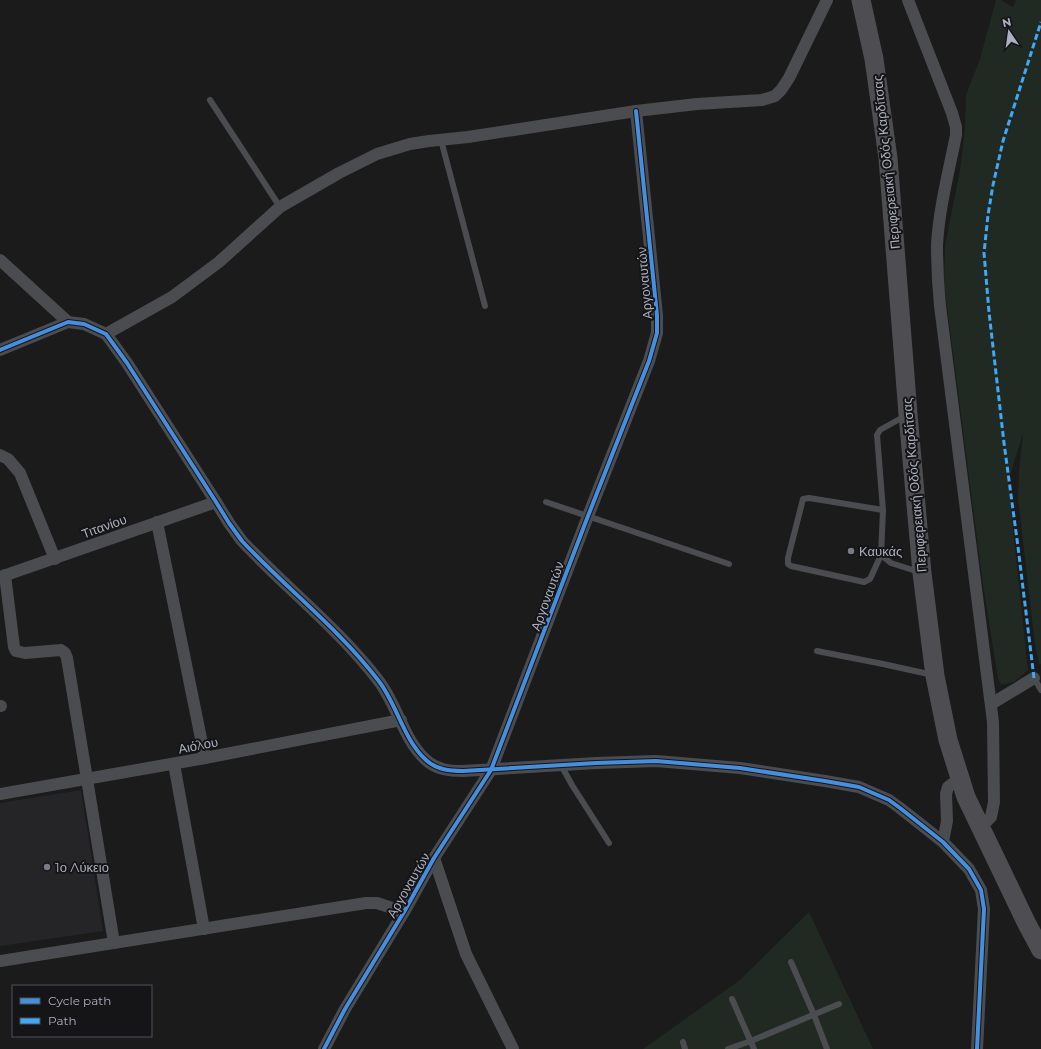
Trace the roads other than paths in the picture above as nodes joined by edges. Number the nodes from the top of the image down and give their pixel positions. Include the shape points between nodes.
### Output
1 (827, 0) edge
2 (861, 0) edge
3 (908, 0) edge
4 (210, 100) dead end
5 (636, 111) junction
6 (441, 140) junction
7 (280, 207) junction
8 (0, 260) edge
9 (485, 306) dead end
10 (68, 322) junction
11 (106, 334) junction
12 (0, 350) edge
13 (908, 414) junction
14 (0, 455) edge
15 (216, 502) junction
16 (546, 502) dead end
17 (883, 510) junction
18 (588, 516) junction
19 (157, 522) junction
20 (881, 555) junction
21 (55, 559) junction
22 (729, 564) dead end
23 (922, 572) junction
24 (3, 576) edge
25 (817, 651) dead end
26 (935, 676) junction
27 (1034, 678) joint
28 (1041, 690) edge
29 (991, 704) junction
30 (400, 720) junction
31 (205, 758) junction
32 (174, 764) junction
33 (561, 765) junction
34 (491, 770) junction
35 (960, 778) junction
36 (86, 779) junction
37 (0, 794) edge
38 (979, 824) junction
39 (943, 842) junction
40 (609, 843) dead end
41 (434, 858) junction
42 (404, 912) junction
43 (204, 929) junction
44 (114, 943) junction
45 (1041, 950) edge
46 (0, 960) edge
47 (791, 962) dead end
48 (732, 999) dead end
49 (839, 1004) dead end
50 (814, 1015) junction
51 (751, 1041) junction
52 (683, 1042) dead end
53 (979, 1047) edge
54 (324, 1049) edge
55 (513, 1049) edge
56 (685, 1049) edge
57 (728, 1049) edge
58 (754, 1049) edge
59 (827, 1049) edge

1 - 5 street via 787,82 775,96 762,100
2 - 13 main road, Περιφερειακή Οδός Καρδίτσας via 874,59 887,150
3 - 29 street via 956,127 937,244 938,283
4 - 7 lane
5 - 6 street
5 - 18 street, Αργοναυτών via 658,326 649,361
6 - 7 street via 410,144 377,154
6 - 9 lane
7 - 11 street via 219,262 172,297
8 - 10 street
10 - 11 street via 84,324
10 - 12 street
11 - 15 street
13 - 17 lane via 880,430 877,435
13 - 23 main road, Περιφερειακή Οδός Καρδίτσας
14 - 21 street via 8,459 20,473
15 - 19 street, Τιτανίου
15 - 30 street via 242,541 370,670 385,689
16 - 18 lane
17 - 20 lane
17 - 20 lane via 810,498 802,499 788,564 864,582 870,579
18 - 22 lane
18 - 34 street, Αργοναυτών
19 - 21 street, Τιτανίου
19 - 31 street
20 - 23 lane via 891,563
21 - 24 street, Τιτανίου
23 - 26 main road, Περιφερειακή Οδός Καρδίτσας
24 - 36 street via 16,651 25,653 61,650 66,655
25 - 26 lane
26 - 35 main road, Περιφερειακή Οδός Καρδίτσας via 948,740
27 - 28 lane
27 - 29 street
29 - 38 street via 994,802 992,817
30 - 31 street, Αιόλου
30 - 34 street via 419,752 431,764 456,771
31 - 32 street, Αιόλου
32 - 36 street, Αιόλου
32 - 43 street
33 - 34 street
33 - 39 street via 684,763 740,768 846,784 889,800
33 - 40 lane
34 - 41 street, Αργοναυτών
35 - 38 main road, Περιφερειακή Οδός Καρδίτσας
35 - 39 street via 948,787 946,794 947,821
36 - 37 street, Αιόλου
36 - 44 street
38 - 45 main road, Περιφερειακή Οδός Καρδίτσας
39 - 53 street via 969,870 981,890 984,908
41 - 42 street, Αργοναυτών
41 - 55 street via 466,954
42 - 43 street via 377,903
42 - 54 street, Αργοναυτών
43 - 44 street
44 - 46 street
47 - 50 lane
48 - 51 lane
49 - 50 lane
50 - 51 lane
50 - 59 lane
51 - 57 lane
51 - 58 lane
52 - 56 lane

